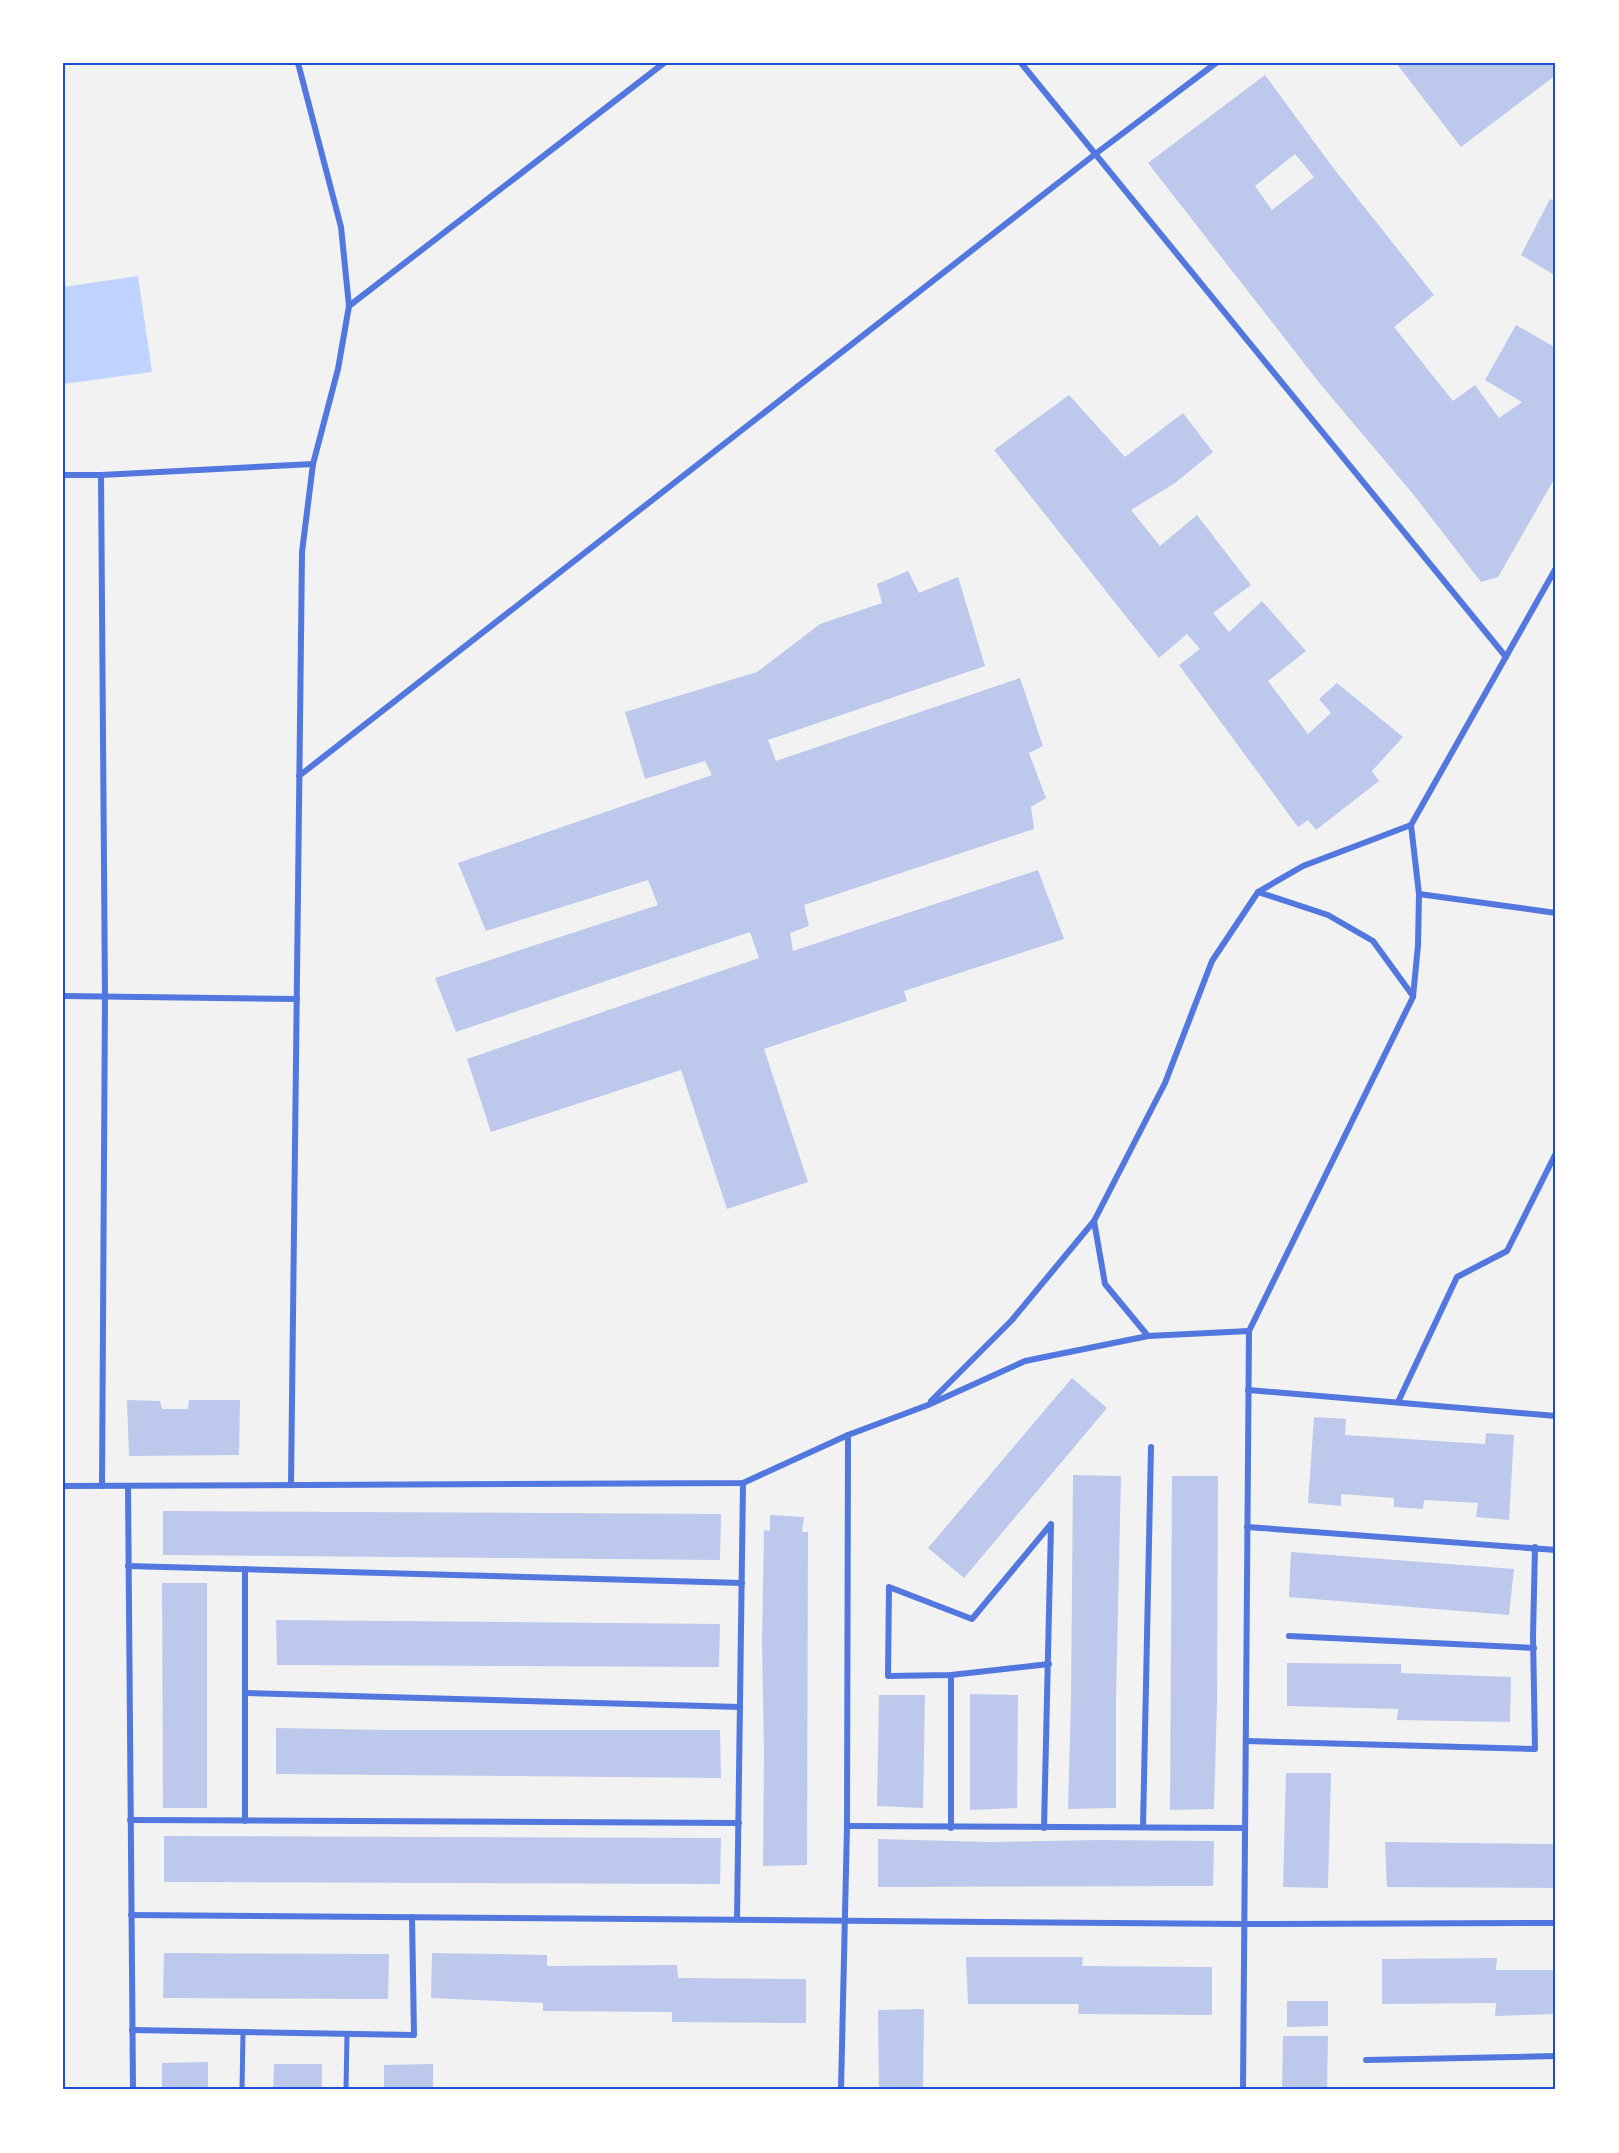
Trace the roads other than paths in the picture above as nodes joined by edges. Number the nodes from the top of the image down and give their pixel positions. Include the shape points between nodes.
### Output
1 (298, 63) edge
2 (664, 63) edge
3 (1021, 63) edge
4 (1216, 63) edge
5 (1094, 155) junction
6 (349, 306) junction
7 (313, 464) junction
8 (63, 475) edge
9 (101, 475) junction
10 (1556, 568) edge
11 (1506, 657) junction
12 (300, 776) junction
13 (1410, 825) junction
14 (1258, 892) junction
15 (1419, 894) junction
16 (1556, 913) edge
17 (63, 996) edge
18 (105, 997) junction
19 (1413, 997) junction
20 (297, 999) junction
21 (1556, 1153) edge
22 (1094, 1221) junction
23 (1249, 1331) junction
24 (1148, 1336) junction
25 (1248, 1390) junction
26 (1398, 1402) junction
27 (928, 1405) junction
28 (1556, 1416) edge
29 (848, 1435) junction
30 (1150, 1447) dead end
31 (743, 1483) junction
32 (291, 1485) junction
33 (63, 1486) edge
34 (102, 1486) junction
35 (128, 1486) junction
36 (1247, 1527) junction
37 (1535, 1547) junction
38 (1556, 1550) edge
39 (128, 1566) junction
40 (245, 1569) junction
41 (742, 1583) junction
42 (1289, 1636) dead end
43 (1534, 1648) junction
44 (1049, 1664) junction
45 (951, 1676) junction
46 (245, 1693) junction
47 (740, 1707) junction
48 (1246, 1742) junction
49 (130, 1820) junction
50 (244, 1821) junction
51 (739, 1823) junction
52 (847, 1826) junction
53 (1143, 1827) junction
54 (951, 1828) junction
55 (1044, 1828) junction
56 (1245, 1828) junction
57 (131, 1915) junction
58 (412, 1917) junction
59 (737, 1920) junction
60 (844, 1920) junction
61 (1556, 1923) edge
62 (1244, 1924) junction
63 (132, 2030) junction
64 (243, 2032) junction
65 (347, 2034) junction
66 (1556, 2056) edge
67 (1366, 2060) dead end
68 (133, 2090) edge
69 (242, 2090) edge
70 (346, 2090) edge
71 (841, 2090) edge
72 (1243, 2090) edge

1 - 6 street via 341,227
2 - 6 street
3 - 5 street
4 - 5 street
5 - 11 street
5 - 12 street
6 - 7 street via 338,369
7 - 9 street
7 - 12 street via 302,552
8 - 9 street
9 - 18 street
10 - 11 street
11 - 13 street
12 - 20 street
13 - 14 street via 1303,866
13 - 15 street
14 - 19 street via 1328,915 1373,940
14 - 22 street via 1212,961 1166,1083
15 - 16 street
15 - 19 street
17 - 18 street
18 - 20 street
18 - 34 street
19 - 23 street
20 - 32 street
21 - 26 street via 1507,1251 1457,1277
22 - 24 street via 1105,1284
22 - 27 street via 1012,1320
23 - 24 street
23 - 25 street
24 - 27 street via 1025,1361
25 - 26 street
25 - 36 street
26 - 28 street
27 - 29 street
29 - 31 street
29 - 52 street
30 - 53 street
31 - 32 street
31 - 41 street
32 - 35 street
33 - 34 street
34 - 35 street
35 - 39 street
36 - 37 street
36 - 48 street
37 - 38 street
37 - 43 street
39 - 40 street
39 - 49 street
40 - 41 street
40 - 46 street
41 - 47 street
42 - 43 street
43 - 48 street via 1535,1749
44 - 45 street
44 - 45 street via 1052,1524 972,1619 889,1587 888,1676
44 - 55 street
45 - 54 street
46 - 47 street
46 - 50 street
47 - 51 street
48 - 56 street
49 - 50 street
49 - 57 street
50 - 51 street
51 - 59 street
52 - 54 street
52 - 60 street
53 - 55 street
53 - 56 street
54 - 55 street
56 - 62 street
57 - 58 street
57 - 63 street
58 - 59 street
58 - 65 street via 414,2035
59 - 60 street
60 - 62 street
60 - 71 street
61 - 62 street
62 - 72 street
63 - 64 street
63 - 68 street
64 - 65 street
64 - 69 street
65 - 70 street
66 - 67 street

